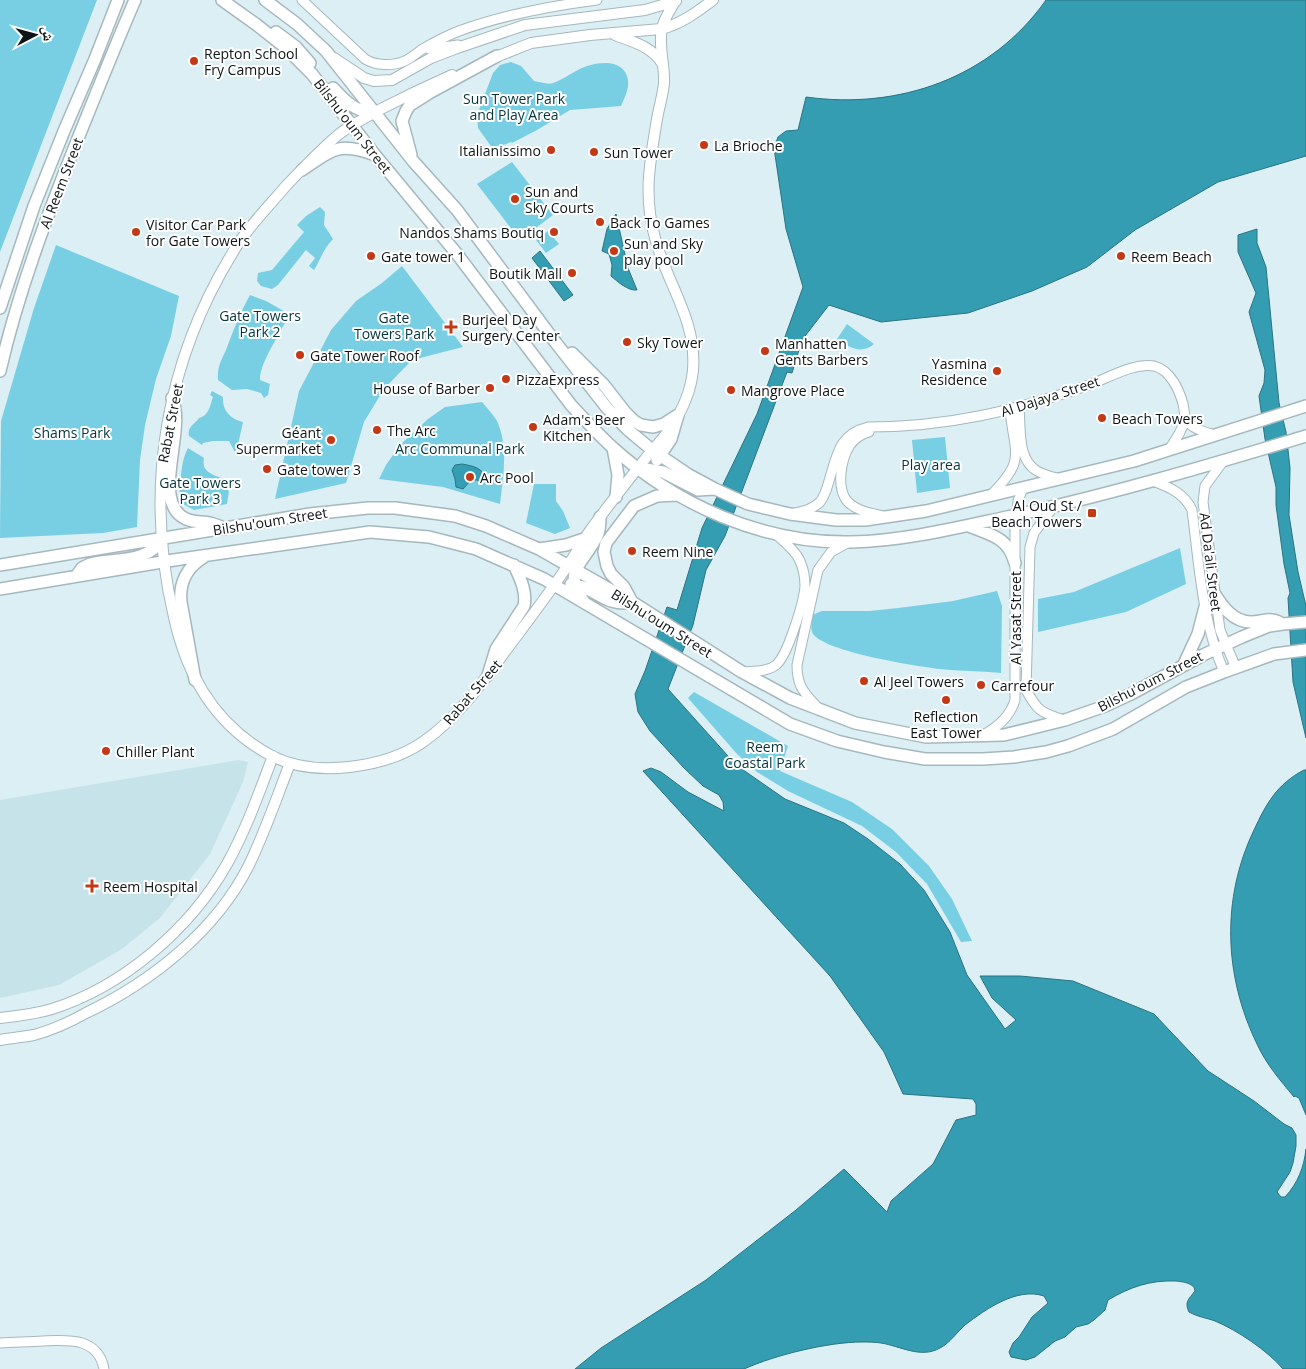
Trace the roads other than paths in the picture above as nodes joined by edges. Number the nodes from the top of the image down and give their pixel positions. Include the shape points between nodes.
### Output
1 (117, 0) edge
2 (135, 0) edge
3 (141, 0) edge
4 (222, 0) edge
5 (265, 0) edge
6 (302, 0) edge
7 (597, 0) edge
8 (714, 0) edge
9 (675, 1) edge
10 (543, 8) junction
11 (126, 22) junction
12 (257, 24) junction
13 (526, 25) junction
14 (662, 30) junction
15 (614, 35) junction
16 (473, 42) junction
17 (423, 49) junction
18 (326, 51) junction
19 (496, 56) junction
20 (662, 63) junction
21 (374, 113) junction
22 (352, 124) junction
23 (375, 156) junction
24 (413, 161) junction
25 (302, 170) junction
26 (2, 294) edge
27 (0, 308) edge
28 (556, 343) junction
29 (0, 371) edge
30 (172, 398) junction
31 (1306, 406) edge
32 (1014, 409) junction
33 (678, 415) junction
34 (1186, 419) junction
35 (880, 427) junction
36 (1215, 435) junction
37 (1306, 436) edge
38 (613, 448) junction
39 (1169, 450) junction
40 (656, 453) junction
41 (1224, 460) junction
42 (638, 468) junction
43 (655, 470) junction
44 (1060, 480) junction
45 (1153, 481) junction
46 (663, 486) junction
47 (1023, 488) junction
48 (715, 489) junction
49 (678, 495) junction
50 (990, 496) junction
51 (616, 497) junction
52 (1054, 506) junction
53 (790, 514) junction
54 (1016, 515) junction
55 (600, 517) junction
56 (885, 517) junction
57 (969, 526) junction
58 (224, 529) junction
59 (776, 534) junction
60 (162, 538) junction
61 (584, 539) junction
62 (849, 542) junction
63 (539, 549) junction
64 (209, 555) junction
65 (164, 562) junction
66 (1015, 563) junction
67 (0, 565) edge
68 (514, 565) junction
69 (572, 568) junction
70 (804, 572) junction
71 (818, 573) junction
72 (77, 576) junction
73 (574, 584) junction
74 (554, 586) junction
75 (0, 589) edge
76 (1214, 593) junction
77 (632, 602) junction
78 (587, 605) junction
79 (1205, 606) junction
80 (1306, 622) edge
81 (1282, 624) junction
82 (1226, 644) junction
83 (1214, 649) junction
84 (1306, 650) edge
85 (1184, 664) junction
86 (1236, 668) junction
87 (742, 672) junction
88 (1224, 672) junction
89 (488, 675) junction
90 (196, 680) junction
91 (819, 710) junction
92 (1065, 720) junction
93 (983, 736) junction
94 (273, 756) junction
95 (290, 763) junction
96 (0, 1018) edge
97 (0, 1040) edge
98 (0, 1343) edge
99 (104, 1369) edge

1 - 26 main road, Al Reem Street
2 - 11 main road, Al Reem Street
3 - 11 main road
4 - 12 main road, Bilshu'oum Street
5 - 18 main road, Bilshu'oum Street
6 - 17 street via 369,62 398,63
7 - 10 street
8 - 14 street, Rabat Street
9 - 13 street via 645,10
9 - 14 street
10 - 13 street
10 - 17 street via 458,32
11 - 29 main road, Al Reem Street via 38,242 10,326
12 - 21 main road via 278,33 296,47 348,104 363,112
12 - 22 main road, Bilshu'oum Street via 312,74
13 - 16 street
14 - 15 street, Rabat Street
14 - 20 street
15 - 19 street, Rabat Street via 531,43
15 - 20 street via 645,47
16 - 17 street
16 - 18 street via 431,58 392,80 380,81 364,78
18 - 21 main road, Bilshu'oum Street
19 - 21 street, Rabat Street
19 - 24 main road via 410,105 402,121
20 - 33 street via 663,89 650,161 648,193 655,241 681,302 691,337 691,384
21 - 22 street, Rabat Street
21 - 24 main road, Bilshu'oum Street
22 - 23 main road, Bilshu'oum Street
22 - 25 street, Rabat Street
23 - 25 main road via 354,148 338,148
23 - 38 main road, Bilshu'oum Street via 457,254 571,405
24 - 28 main road, Bilshu'oum Street via 457,210
25 - 30 street, Rabat Street via 241,240 217,281 196,327
26 - 27 main road, Al Reem Street
28 - 33 main road via 571,352 634,420 653,427
28 - 40 main road, Bilshu'oum Street via 607,408
30 - 58 main road via 177,416 169,491 172,506 186,519 213,523
30 - 60 street, Rabat Street via 160,478
31 - 36 main road, Bilshu'oum Street
32 - 34 street, Al Dajaya Street via 1145,366 1160,369 1170,376 1179,392
32 - 35 street, Al Dajaya Street via 952,422
32 - 44 street via 1028,463 1040,473
32 - 50 street via 1015,465
33 - 40 main road via 674,431
34 - 36 street via 1198,430
34 - 39 street
35 - 53 street, Al Dajaya Street via 860,429 846,438 821,501 812,508
35 - 56 street, Al Dajaya Street via 862,434 850,445 840,479 843,494 852,505
36 - 39 main road, Bilshu'oum Street
37 - 41 main road, Bilshu'oum Street
38 - 42 main road, Bilshu'oum Street
38 - 51 main road via 618,475
39 - 44 main road, Bilshu'oum Street
40 - 42 street, Rabat Street
40 - 43 main road
40 - 48 main road, Bilshu'oum Street
41 - 45 main road, Bilshu'oum Street
41 - 76 street, Ad Da'ali Street via 1209,479 1203,494
42 - 43 main road
42 - 46 main road, Bilshu'oum Street
42 - 51 street, Rabat Street
43 - 46 main road
43 - 48 main road via 698,490
44 - 47 main road, Bilshu'oum Street
45 - 52 main road, Bilshu'oum Street
45 - 79 street, Ad Da'ali Street via 1182,496 1192,510
46 - 49 main road, Bilshu'oum Street
47 - 50 main road, Bilshu'oum Street
47 - 54 street, Al Yasat Street
48 - 53 main road, Bilshu'oum Street via 748,504
49 - 59 main road, Bilshu'oum Street via 724,517
49 - 77 main road via 657,496 634,506 606,543 606,566
50 - 56 main road, Bilshu'oum Street
51 - 55 street, Rabat Street
52 - 54 main road, Bilshu'oum Street
52 - 92 street, Al Yasat Street via 1034,533 1030,547 1026,690 1034,705 1044,714
53 - 56 main road, Bilshu'oum Street via 836,520
54 - 57 main road, Bilshu'oum Street
54 - 66 street, Al Yasat Street
55 - 61 street, Rabat Street
55 - 69 main road via 598,534
57 - 62 main road, Bilshu'oum Street via 878,541
57 - 66 main road via 1000,539 1007,545
58 - 60 main road, Bilshu'oum Street
58 - 63 main road, Bilshu'oum Street via 310,514 395,508 455,516
59 - 62 main road, Bilshu'oum Street
59 - 70 street via 799,558
60 - 65 street, Rabat Street
60 - 67 main road, Bilshu'oum Street
60 - 72 main road via 149,552 133,558 90,564
61 - 63 main road
61 - 69 street, Rabat Street
62 - 71 street via 831,552
63 - 69 main road, Bilshu'oum Street
64 - 65 main road, Bilshu'oum Street
64 - 68 main road, Bilshu'oum Street via 370,532 454,542
64 - 90 main road via 189,569 180,591
65 - 72 main road, Bilshu'oum Street
65 - 90 street, Rabat Street via 176,626
66 - 93 street, Al Yasat Street via 1015,700 1002,723
68 - 74 main road, Bilshu'oum Street
68 - 89 main road via 522,583 524,606 496,649
69 - 73 main road
69 - 74 street, Rabat Street
69 - 77 main road, Bilshu'oum Street
70 - 71 street
70 - 87 street via 802,599 782,659 773,667
71 - 91 street via 797,665 797,680
72 - 75 main road, Bilshu'oum Street
73 - 74 main road
73 - 77 main road via 611,602
73 - 78 main road
74 - 78 main road, Bilshu'oum Street
74 - 89 street, Rabat Street
76 - 81 main road via 1222,607 1235,617 1249,622 1272,618
76 - 82 street, Ad Da'ali Street via 1220,630
77 - 87 main road, Bilshu'oum Street
78 - 88 main road, Bilshu'oum Street via 790,724 837,741 925,759 983,760 1046,752 1113,728 1186,687
79 - 83 street, Ad Da'ali Street
79 - 85 main road via 1198,634
80 - 81 main road, Bilshu'oum Street
81 - 82 main road, Bilshu'oum Street
82 - 83 main road, Bilshu'oum Street
82 - 86 street, Ad Da'ali Street
83 - 85 main road, Bilshu'oum Street
83 - 88 street, Ad Da'ali Street
84 - 86 main road, Bilshu'oum Street via 1286,652
85 - 92 main road, Bilshu'oum Street via 1122,698
86 - 88 main road, Bilshu'oum Street
87 - 91 main road, Bilshu'oum Street
89 - 95 street, Rabat Street via 449,721 424,742 396,756 360,766
90 - 94 street, Rabat Street via 204,696 232,728
91 - 93 main road, Bilshu'oum Street via 856,722 926,736
92 - 93 main road, Bilshu'oum Street via 1021,732
94 - 95 street, Rabat Street
94 - 96 street via 253,810 226,866 193,912 157,948 108,984 79,998 53,1009
95 - 97 street via 249,866 226,902 191,942 115,1000 66,1024
98 - 99 street via 78,1341 94,1350

